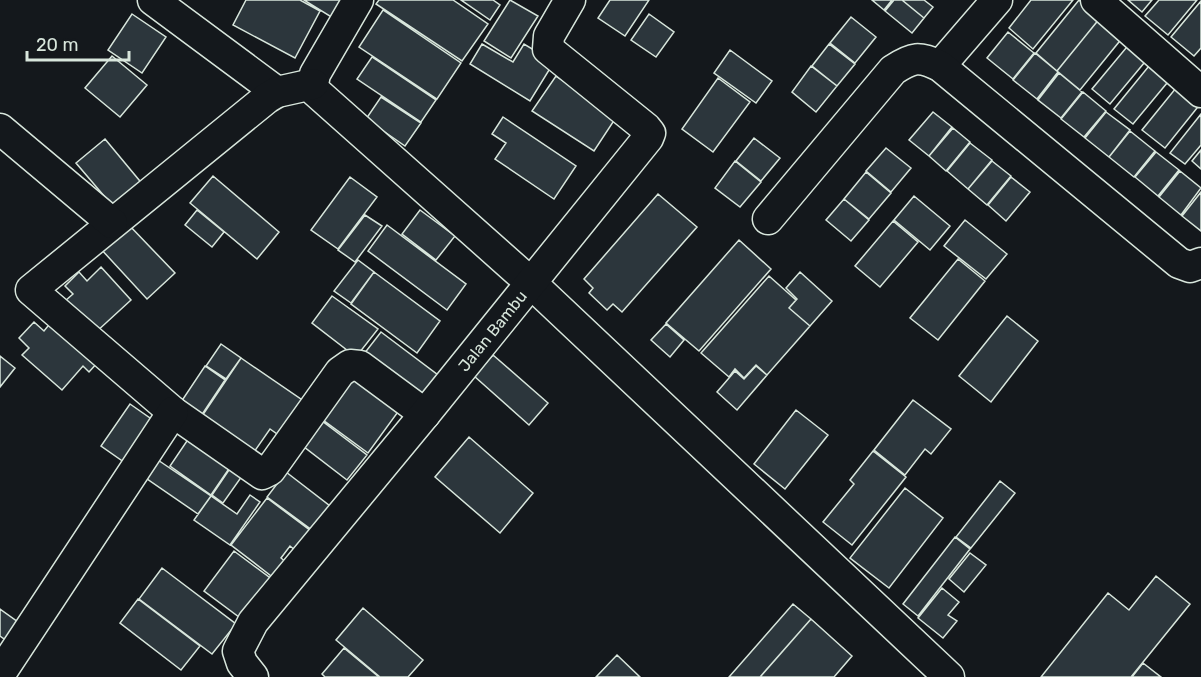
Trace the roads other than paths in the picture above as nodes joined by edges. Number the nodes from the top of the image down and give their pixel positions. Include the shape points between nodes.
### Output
1 (153, 0) edge
2 (358, 0) edge
3 (570, 0) edge
4 (997, 0) edge
5 (1096, 0) edge
6 (940, 66) junction
7 (313, 84) junction
8 (277, 92) junction
9 (1201, 92) edge
10 (0, 129) edge
11 (768, 219) dead end
12 (112, 223) junction
13 (1201, 263) edge
14 (531, 283) junction
15 (173, 412) junction
16 (425, 414) junction
17 (0, 674) edge
18 (253, 677) edge
19 (949, 677) edge

1 - 8 street
2 - 7 street
3 - 14 street, Jalan Bambu via 549,36 548,49 650,133
4 - 6 street
5 - 9 street
6 - 11 street via 915,58 893,70
6 - 13 street via 1179,263 1190,267
7 - 8 street
7 - 14 street via 320,97
8 - 12 street
10 - 12 street
12 - 15 street via 31,290
14 - 16 street, Jalan Bambu
14 - 19 street
15 - 16 street via 262,474 270,470 340,372 350,365 360,366
15 - 17 street
16 - 18 street, Jalan Bambu via 254,622 238,651

